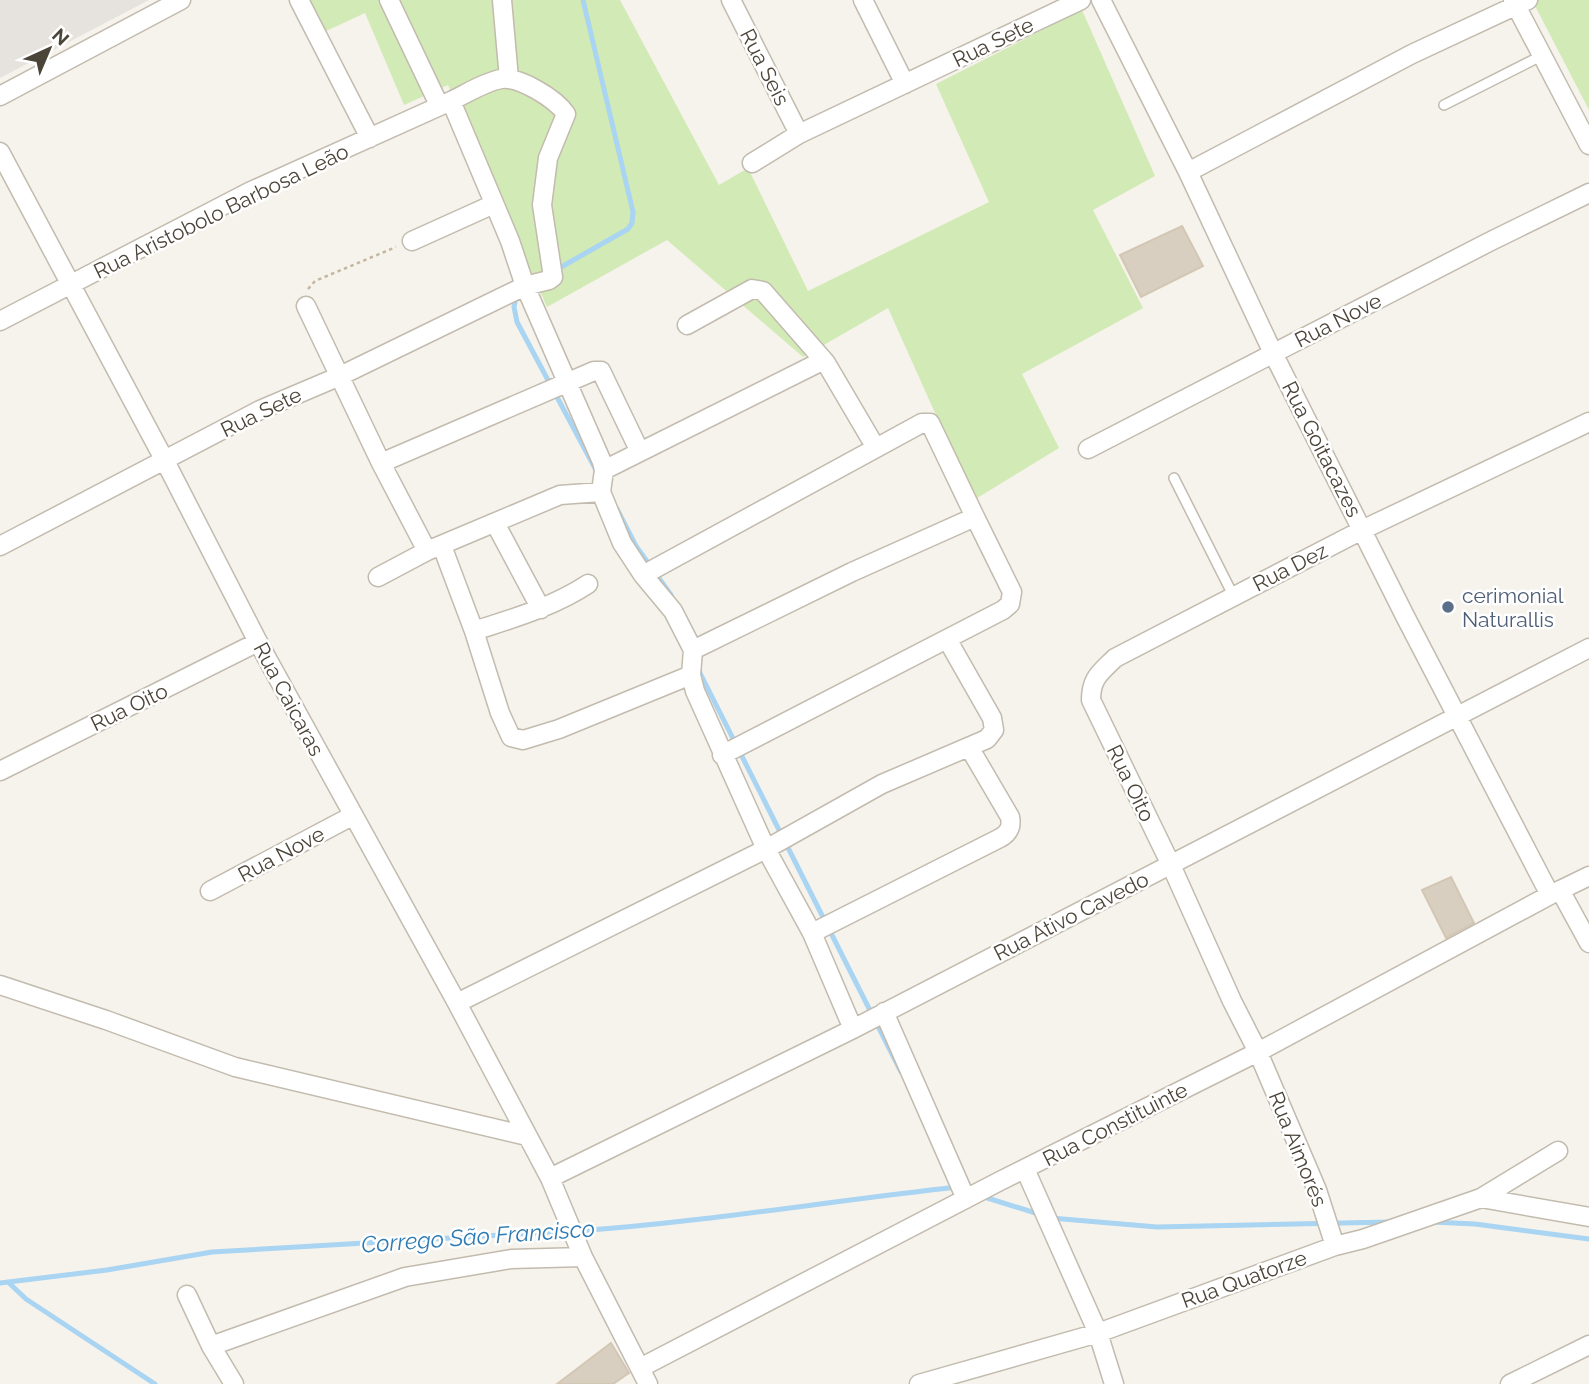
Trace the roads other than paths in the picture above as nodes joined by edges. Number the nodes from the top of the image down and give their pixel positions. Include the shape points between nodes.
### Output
1 (181, 0) edge
2 (299, 0) edge
3 (389, 0) edge
4 (502, 0) edge
5 (731, 0) edge
6 (863, 0) edge
7 (1081, 0) edge
8 (1101, 0) edge
9 (1519, 2) edge
10 (1543, 55) junction
11 (509, 79) junction
12 (905, 84) junction
13 (0, 96) edge
14 (445, 103) junction
15 (1444, 105) dead end
16 (799, 134) junction
17 (370, 138) junction
18 (1589, 145) edge
19 (0, 152) edge
20 (752, 163) dead end
21 (1188, 172) junction
22 (1589, 193) edge
23 (494, 204) junction
24 (412, 241) road end
25 (72, 286) junction
26 (525, 286) junction
27 (306, 306) road end
28 (0, 321) edge
29 (687, 325) dead end
30 (1273, 353) junction
31 (826, 363) junction
32 (340, 376) junction
33 (568, 382) junction
34 (1589, 422) edge
35 (876, 448) junction
36 (1088, 449) dead end
37 (640, 452) junction
38 (164, 461) junction
39 (381, 463) junction
40 (604, 470) junction
41 (1174, 478) dead end
42 (601, 492) junction
43 (975, 517) junction
44 (495, 523) junction
45 (1364, 529) junction
46 (0, 546) edge
47 (435, 549) junction
48 (643, 575) junction
49 (378, 577) dead end
50 (589, 584) dead end
51 (1233, 596) junction
52 (541, 609) junction
53 (474, 631) junction
54 (947, 639) junction
55 (258, 642) junction
56 (1589, 648) edge
57 (693, 650) junction
58 (691, 675) junction
59 (1091, 700) joint
60 (1459, 715) junction
61 (969, 747) junction
62 (722, 755) junction
63 (0, 771) edge
64 (352, 816) junction
65 (766, 849) junction
66 (1171, 865) junction
67 (1589, 876) edge
68 (210, 891) dead end
69 (1555, 892) junction
70 (813, 933) junction
71 (1589, 943) edge
72 (0, 985) edge
73 (457, 1003) junction
74 (884, 1013) junction
75 (853, 1029) junction
76 (1258, 1052) junction
77 (527, 1136) junction
78 (1558, 1151) dead end
79 (1025, 1169) junction
80 (550, 1178) junction
81 (964, 1191) junction
82 (1481, 1198) junction
83 (1589, 1217) edge
84 (1333, 1238) junction
85 (581, 1251) junction
86 (187, 1295) dead end
87 (1098, 1333) junction
88 (1589, 1345) edge
89 (211, 1346) junction
90 (644, 1376) edge
91 (234, 1384) edge
92 (919, 1384) edge
93 (1114, 1384) edge
94 (1510, 1384) edge

1 - 13 street
2 - 17 street
3 - 14 street
4 - 11 street
5 - 16 street, Rua Seis
6 - 12 street
7 - 12 street, Rua Sete
8 - 21 street, Rua Goitacazes
9 - 10 street
9 - 21 street
10 - 15 lane
10 - 18 street
11 - 14 street, Rua Aristobolo Barbosa Leão via 498,79
11 - 26 street, Rua Sete via 545,94 566,114 548,158 542,205 553,277
12 - 16 street, Rua Sete
14 - 17 street, Rua Aristobolo Barbosa Leão
14 - 23 street via 464,132
16 - 20 street, Rua Sete
17 - 25 street, Rua Aristobolo Barbosa Leão via 249,192
19 - 25 street, Rua Caicaras
21 - 30 street, Rua Goitacazes
22 - 30 street, Rua Nove
23 - 24 street
23 - 26 street
25 - 28 street, Rua Aristobolo Barbosa Leão
25 - 38 street, Rua Caicaras
26 - 32 street, Rua Sete
26 - 33 street
27 - 32 street
29 - 31 street via 751,289 763,291
30 - 36 street, Rua Nove
30 - 45 street, Rua Goitacazes
31 - 35 street
31 - 37 street
32 - 38 street, Rua Sete via 260,410
32 - 39 street
33 - 37 street via 601,371
33 - 39 street
33 - 40 street
34 - 45 street, Rua Dez
35 - 43 street via 930,423
35 - 48 street
37 - 40 street
38 - 46 street, Rua Sete
38 - 55 street, Rua Caicaras
39 - 47 street
40 - 42 street
41 - 51 lane
42 - 44 street via 559,495
42 - 48 street via 622,543
43 - 54 street via 1012,592 1010,604
43 - 57 street
44 - 47 street
44 - 52 street
45 - 51 street, Rua Dez
45 - 60 street, Rua Goitacazes
47 - 49 street
47 - 53 street
48 - 57 street via 673,611
50 - 52 street
51 - 59 street, Rua Dez via 1115,658 1096,677
52 - 53 street
53 - 58 street via 500,713 515,739 559,729
54 - 61 street via 995,726 992,735
54 - 62 street
55 - 63 street, Rua Oito
55 - 64 street, Rua Caicaras
56 - 60 street, Rua Ativo Cavedo
57 - 58 street
58 - 62 street
59 - 66 street, Rua Oito
60 - 66 street, Rua Ativo Cavedo
60 - 69 street, Rua Goitacazes
61 - 65 street via 882,784
61 - 70 street via 1010,817 1008,832
62 - 65 street
64 - 68 street, Rua Nove
64 - 73 street, Rua Caicaras
65 - 70 street
65 - 73 street
66 - 74 street, Rua Ativo Cavedo
66 - 76 street, Rua Oito
67 - 69 street, Rua Constituinte
69 - 71 street, Rua Goitacazes
69 - 76 street, Rua Constituinte
70 - 75 street
72 - 77 street via 235,1067
73 - 77 street, Rua Caicaras
74 - 75 street, Rua Ativo Cavedo
74 - 81 street
75 - 80 street, Rua Ativo Cavedo
76 - 79 street, Rua Constituinte
76 - 84 street, Rua Aimorés
77 - 80 street, Rua Caicaras
78 - 82 street, Rua Quatorze
79 - 81 street, Rua Constituinte
79 - 87 street
80 - 85 street, Rua Caicaras
81 - 90 street, Rua Constituinte
82 - 83 street
82 - 84 street, Rua Quatorze via 1386,1230
84 - 87 street, Rua Quatorze
85 - 89 street via 405,1277
85 - 90 street, Rua Caicaras
86 - 89 street
87 - 92 street, Rua Quatorze
87 - 93 street
88 - 94 street
89 - 91 street

